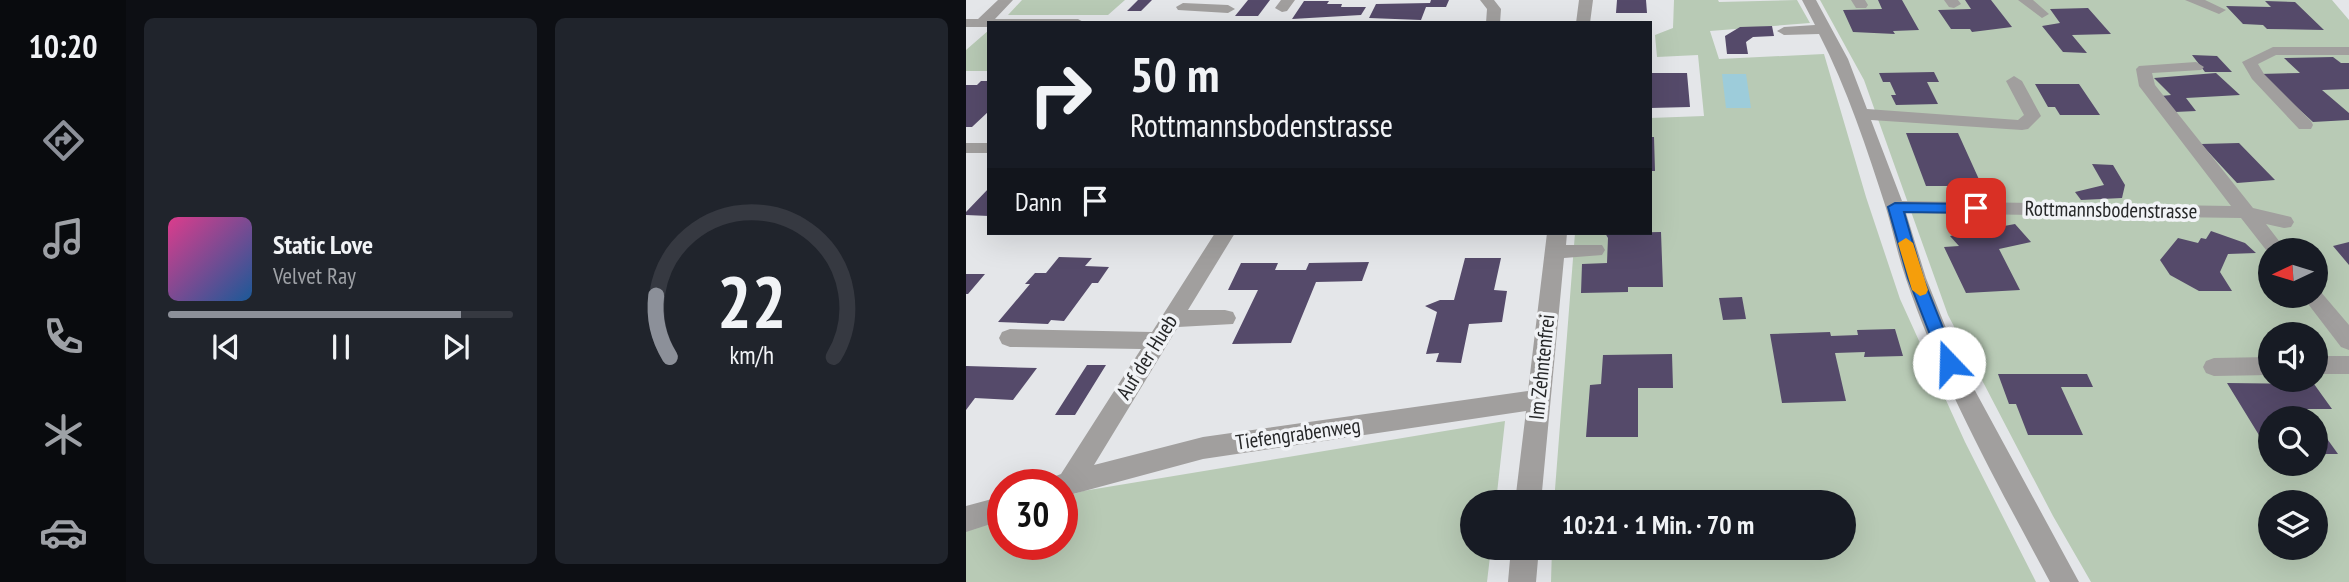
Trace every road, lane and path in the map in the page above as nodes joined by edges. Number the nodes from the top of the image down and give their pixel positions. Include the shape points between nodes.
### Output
1 (1006, 0) edge
2 (1487, 0) edge
3 (1586, 0) edge
4 (1809, 0) edge
5 (2192, 0) edge
6 (2026, 2) edge
7 (1183, 7) edge
8 (1228, 9) dead end
9 (2220, 10) dead end
10 (2042, 15) dead end
11 (1493, 21) edge
12 (1583, 21) edge
13 (984, 22) junction
14 (987, 22) edge
15 (966, 23) edge
16 (1825, 29) junction
17 (1784, 31) dead end
18 (966, 36) edge
19 (2349, 51) edge
20 (2196, 67) dead end
21 (2014, 81) dead end
22 (1861, 114) junction
23 (2305, 125) dead end
24 (966, 148) edge
25 (987, 148) edge
26 (1895, 207) junction
27 (2245, 212) junction
28 (2284, 222) dead end
29 (1224, 235) edge
30 (2266, 238) edge
31 (1556, 242) edge
32 (1595, 250) dead end
33 (2323, 308) edge
34 (1224, 318) dead end
35 (1171, 319) junction
36 (2347, 337) edge
37 (1010, 338) dead end
38 (1157, 341) junction
39 (2328, 365) edge
40 (2349, 365) edge
41 (2258, 366) edge
42 (2214, 367) dead end
43 (1538, 399) junction
44 (1076, 469) edge
45 (1078, 481) edge
46 (1529, 490) edge
47 (987, 513) edge
48 (966, 519) edge
49 (1524, 560) edge
50 (1522, 582) edge
51 (2065, 582) edge

1 - 13 street
2 - 11 street via 1494,9
3 - 12 street
4 - 16 street
5 - 9 street
6 - 10 street
7 - 8 street
13 - 14 street
13 - 15 street
13 - 18 street
16 - 17 street
16 - 22 street
19 - 23 street via 2273,51 2250,62 2257,76
20 - 27 street via 2144,69 2147,86
21 - 22 street via 2034,116 2022,125
22 - 26 street
24 - 25 street
26 - 27 street, Rottmannsbodenstrasse
26 - 51 street via 1949,363
27 - 28 street, Rottmannsbodenstrasse
27 - 30 street
29 - 35 street, Auf der Hueb
31 - 32 street
31 - 43 street, Im Zehntenfrei
33 - 36 street
34 - 35 street
35 - 38 street, Auf der Hueb
37 - 38 street
38 - 44 street, Auf der Hueb
39 - 40 street
41 - 42 street
43 - 45 street, Tiefengrabenweg via 1203,448
43 - 46 street, Im Zehntenfrei
47 - 48 street
49 - 50 street

